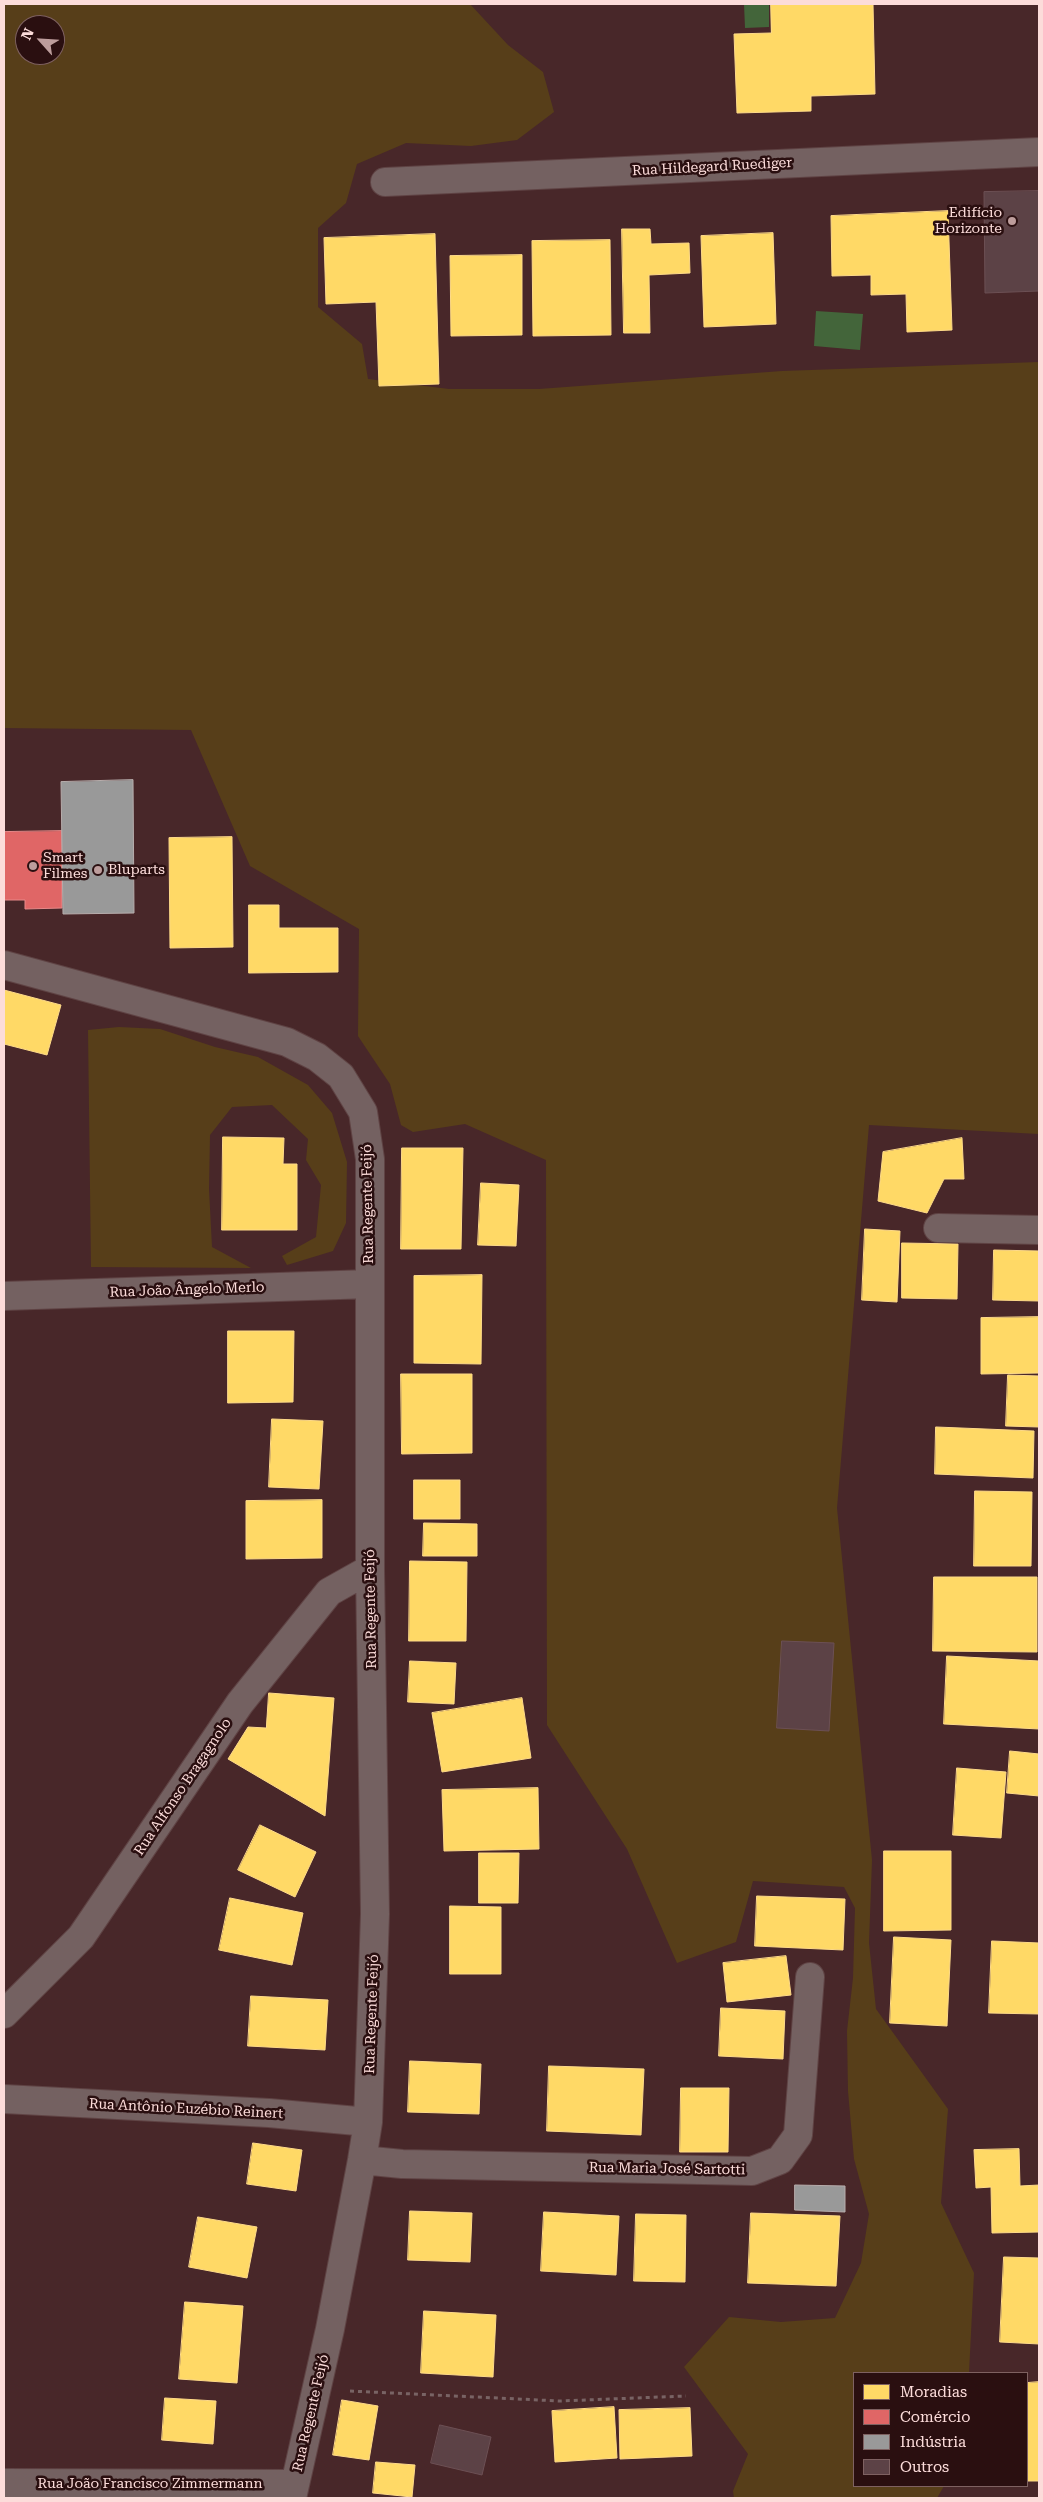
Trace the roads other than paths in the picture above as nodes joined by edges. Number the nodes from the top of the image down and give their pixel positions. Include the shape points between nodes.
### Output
1 (1039, 152) edge
2 (385, 182) dead end
3 (4, 965) edge
4 (938, 1228) dead end
5 (1039, 1230) edge
6 (370, 1284) junction
7 (4, 1296) edge
8 (370, 1569) junction
9 (810, 1977) dead end
10 (4, 2014) edge
11 (4, 2099) edge
12 (368, 2122) junction
13 (362, 2160) junction
14 (4, 2483) edge
15 (294, 2491) edge

1 - 2 street, Rua Hildegard Ruediger
3 - 6 street, Rua Regente Feijó via 287,1042 318,1057 341,1076 363,1112 370,1159
4 - 5 street
6 - 7 street, Rua João Ângelo Merlo
6 - 8 street, Rua Regente Feijó
8 - 10 street, Rua Alfonso Bragagnolo via 329,1592 240,1703 81,1936
8 - 12 street, Rua Regente Feijó via 375,1914
9 - 13 street, Rua Maria José Sartotti via 798,2135 780,2160 752,2171 402,2164
11 - 12 street, Rua Antônio Euzébio Reinert via 269,2113
12 - 13 street, Rua Regente Feijó
13 - 15 street, Rua Regente Feijó
14 - 15 street, Rua João Francisco Zimmermann

